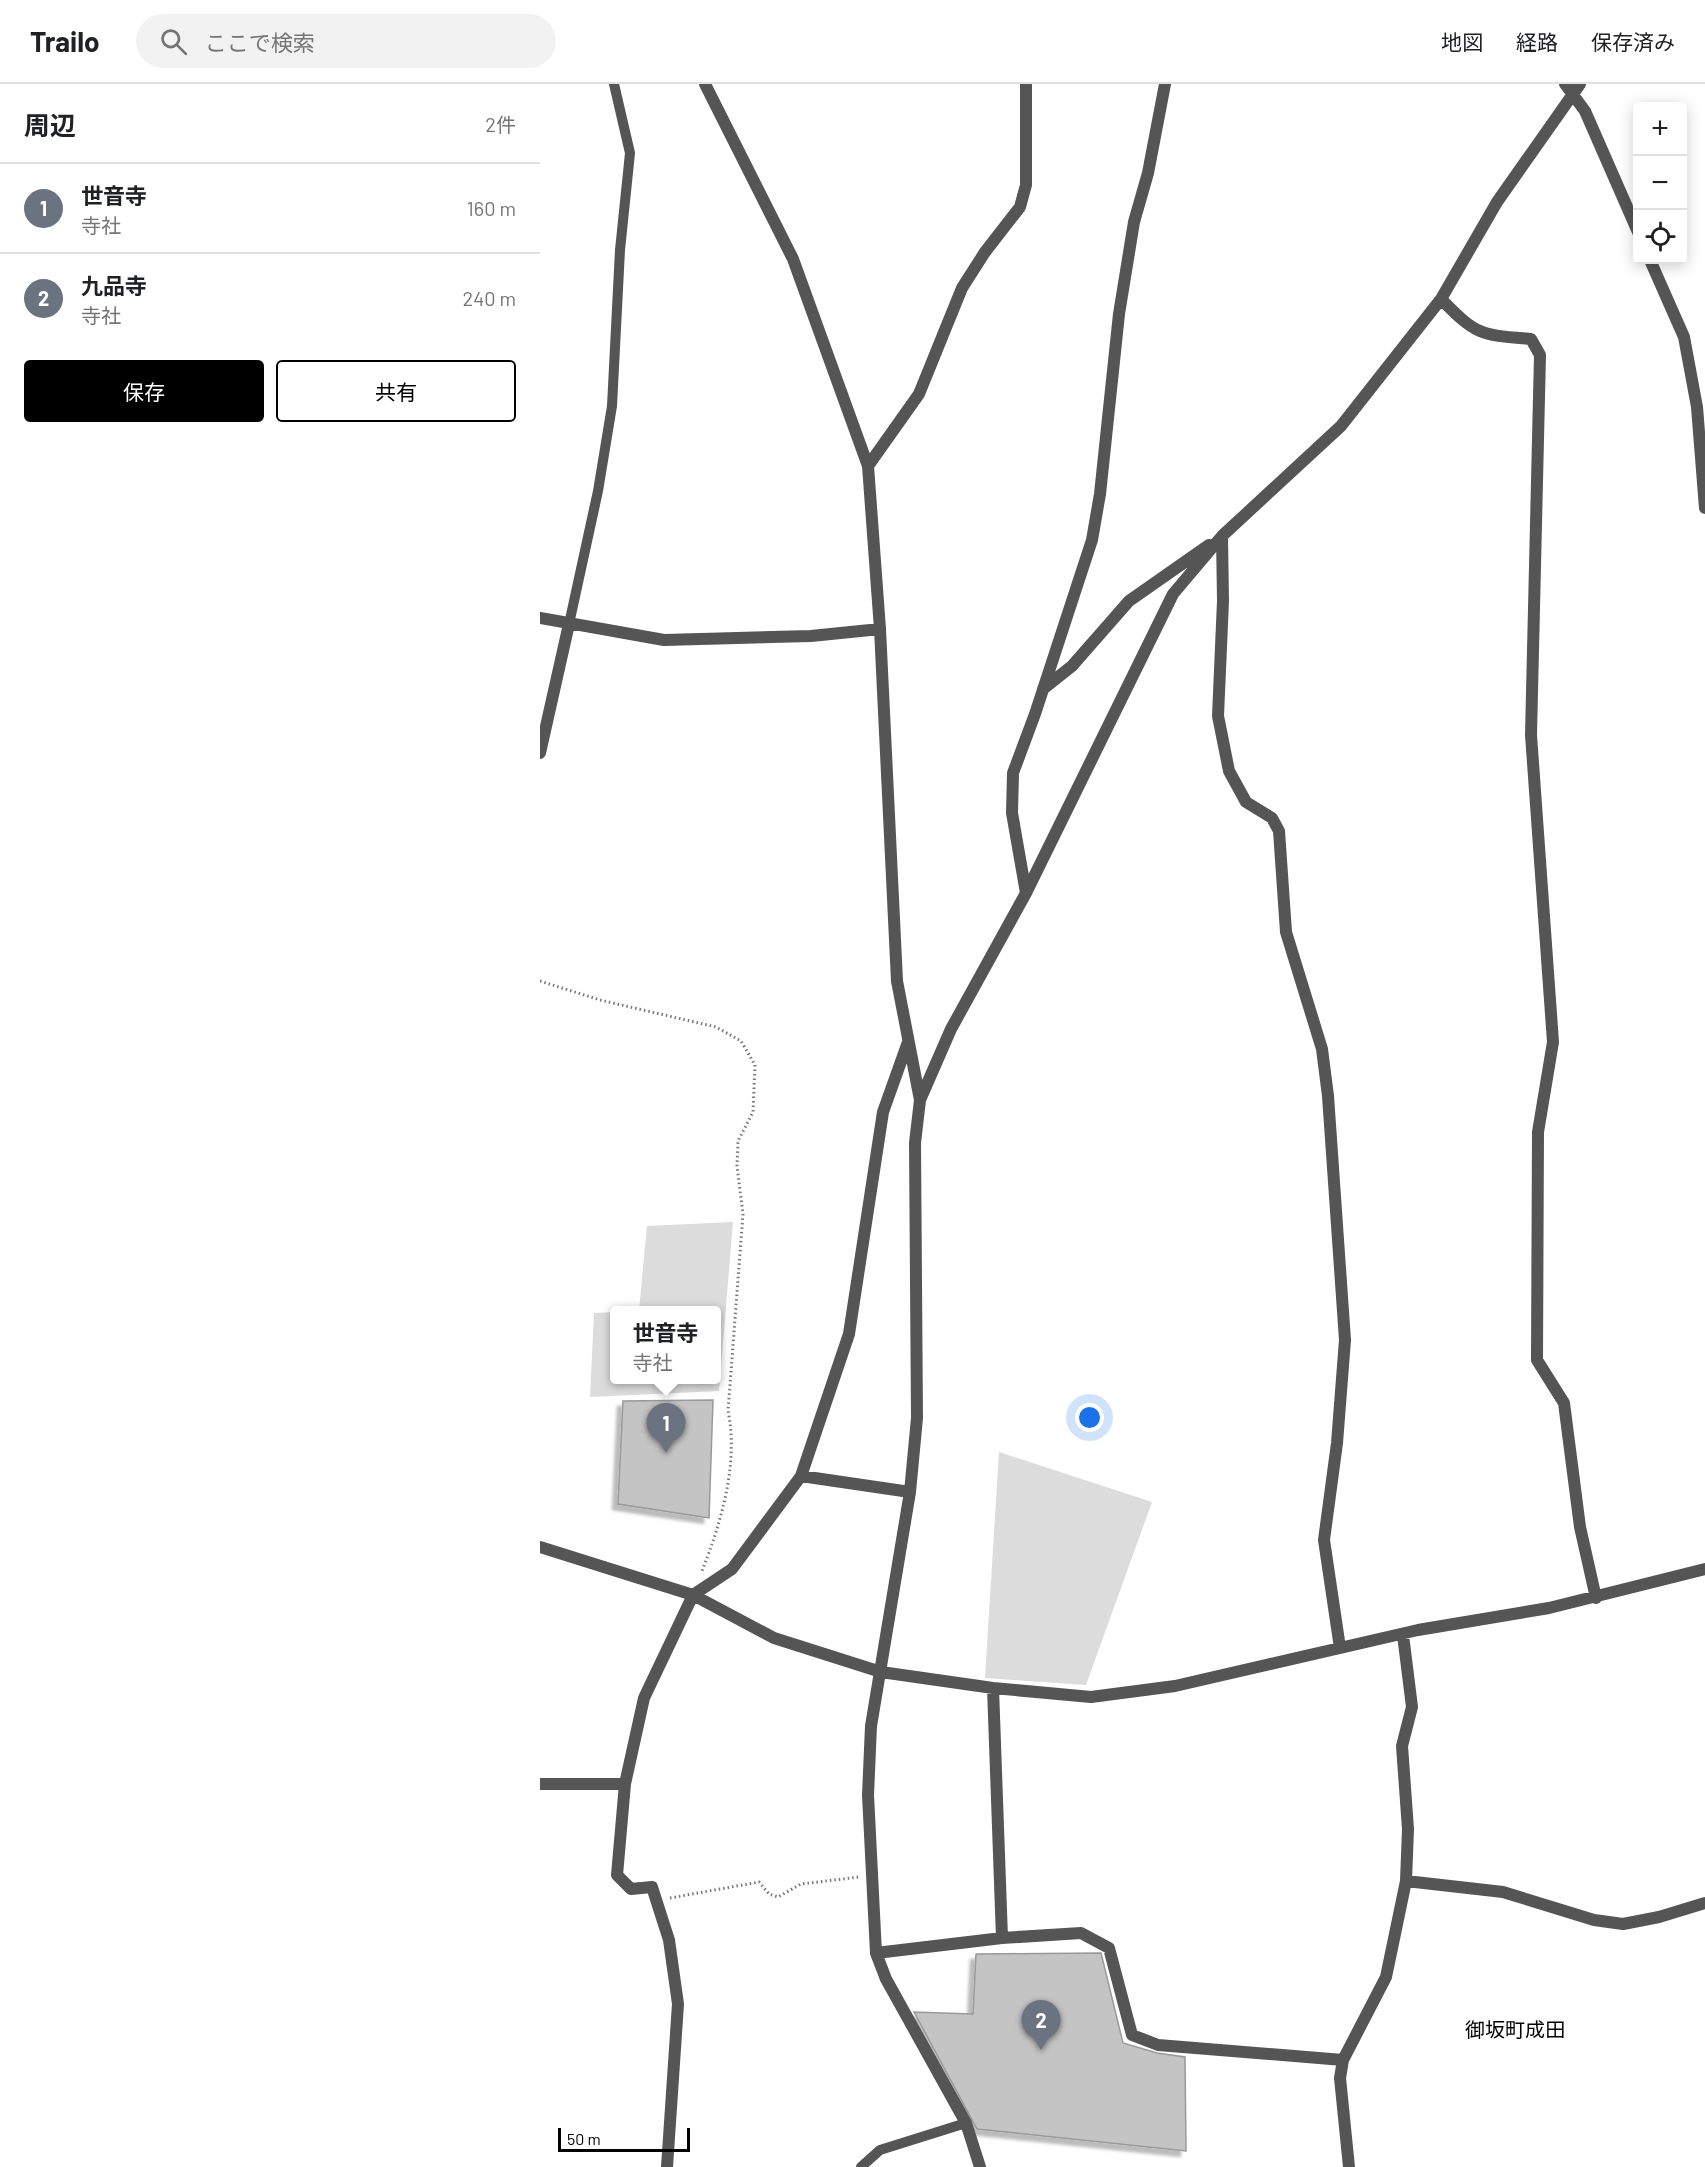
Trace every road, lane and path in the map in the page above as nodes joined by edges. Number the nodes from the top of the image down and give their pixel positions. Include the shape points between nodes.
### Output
1 (614, 84) edge
2 (705, 84) edge
3 (1026, 84) edge
4 (1165, 84) edge
5 (1573, 87) edge
6 (1633, 221) edge
7 (1652, 264) edge
8 (1441, 299) junction
9 (867, 466) junction
10 (1705, 508) edge
11 (1222, 536) junction
12 (540, 618) edge
13 (569, 624) junction
14 (879, 629) junction
15 (1043, 689) junction
16 (540, 753) edge
17 (1026, 893) junction
18 (540, 981) edge
19 (909, 1040) junction
20 (920, 1100) junction
21 (801, 1476) junction
22 (910, 1492) junction
23 (540, 1547) edge
24 (1705, 1569) edge
25 (693, 1594) junction
26 (1596, 1598) junction
27 (1403, 1635) junction
28 (1340, 1648) junction
29 (881, 1672) junction
30 (993, 1688) junction
31 (540, 1784) edge
32 (625, 1784) junction
33 (872, 1875) junction
34 (1406, 1881) junction
35 (656, 1901) junction
36 (1705, 1903) edge
37 (1002, 1938) junction
38 (876, 1953) junction
39 (1344, 2060) junction
40 (966, 2122) junction
41 (667, 2167) edge
42 (861, 2167) edge
43 (980, 2167) edge
44 (1348, 2167) edge

1 - 13 lane via 630,153 620,250 612,406
2 - 9 street via 793,259
3 - 9 street via 1026,185 1020,207 962,288 919,394
4 - 15 street via 1134,222 1121,303 1092,540
5 - 6 street
5 - 8 street via 1497,202
7 - 10 street via 1684,337 1697,406
8 - 11 street via 1341,426
8 - 26 street via 1486,335 1531,339 1540,355 1531,735 1553,1042 1538,1132 1538,1360 1564,1402 1580,1527
9 - 14 street
11 - 15 street via 1129,601 1072,666
11 - 17 street via 1173,594
11 - 28 street via 1218,716 1229,771 1246,802 1272,818 1279,831 1286,932 1322,1049 1328,1096 1345,1340 1324,1540
12 - 13 street
13 - 14 street via 664,640 811,636
13 - 16 street
14 - 19 street via 897,981
15 - 17 street via 1013,773 1012,813
17 - 20 street via 951,1029
18 - 25 path via 600,1000 716,1027 741,1041 755,1065 753,1112 738,1141 743,1214 728,1411 731,1454 717,1532
19 - 20 street
19 - 21 street via 883,1112 849,1334
20 - 22 street via 915,1143 917,1418
21 - 22 street
21 - 25 street via 732,1569
22 - 29 street
23 - 25 street
24 - 26 street
25 - 29 street via 774,1638
25 - 32 street via 644,1698
26 - 27 street
27 - 28 street
27 - 34 street via 1412,1707 1402,1746 1408,1829
28 - 30 street via 1175,1686 1091,1697
29 - 30 street
29 - 33 street via 870,1749
30 - 37 street
31 - 32 street
32 - 35 street via 617,1875 631,1889 652,1887
33 - 35 path via 801,1884 778,1897 769,1894 759,1882
33 - 38 street
34 - 36 street via 1503,1892 1594,1920 1623,1924
34 - 39 street via 1386,1977
35 - 41 street via 669,1940 678,2004
37 - 38 street
37 - 39 street via 1081,1933 1109,1948 1132,2035 1158,2045
38 - 40 street via 890,1986
39 - 44 street via 1340,2079
40 - 42 lane via 880,2150
40 - 43 street

